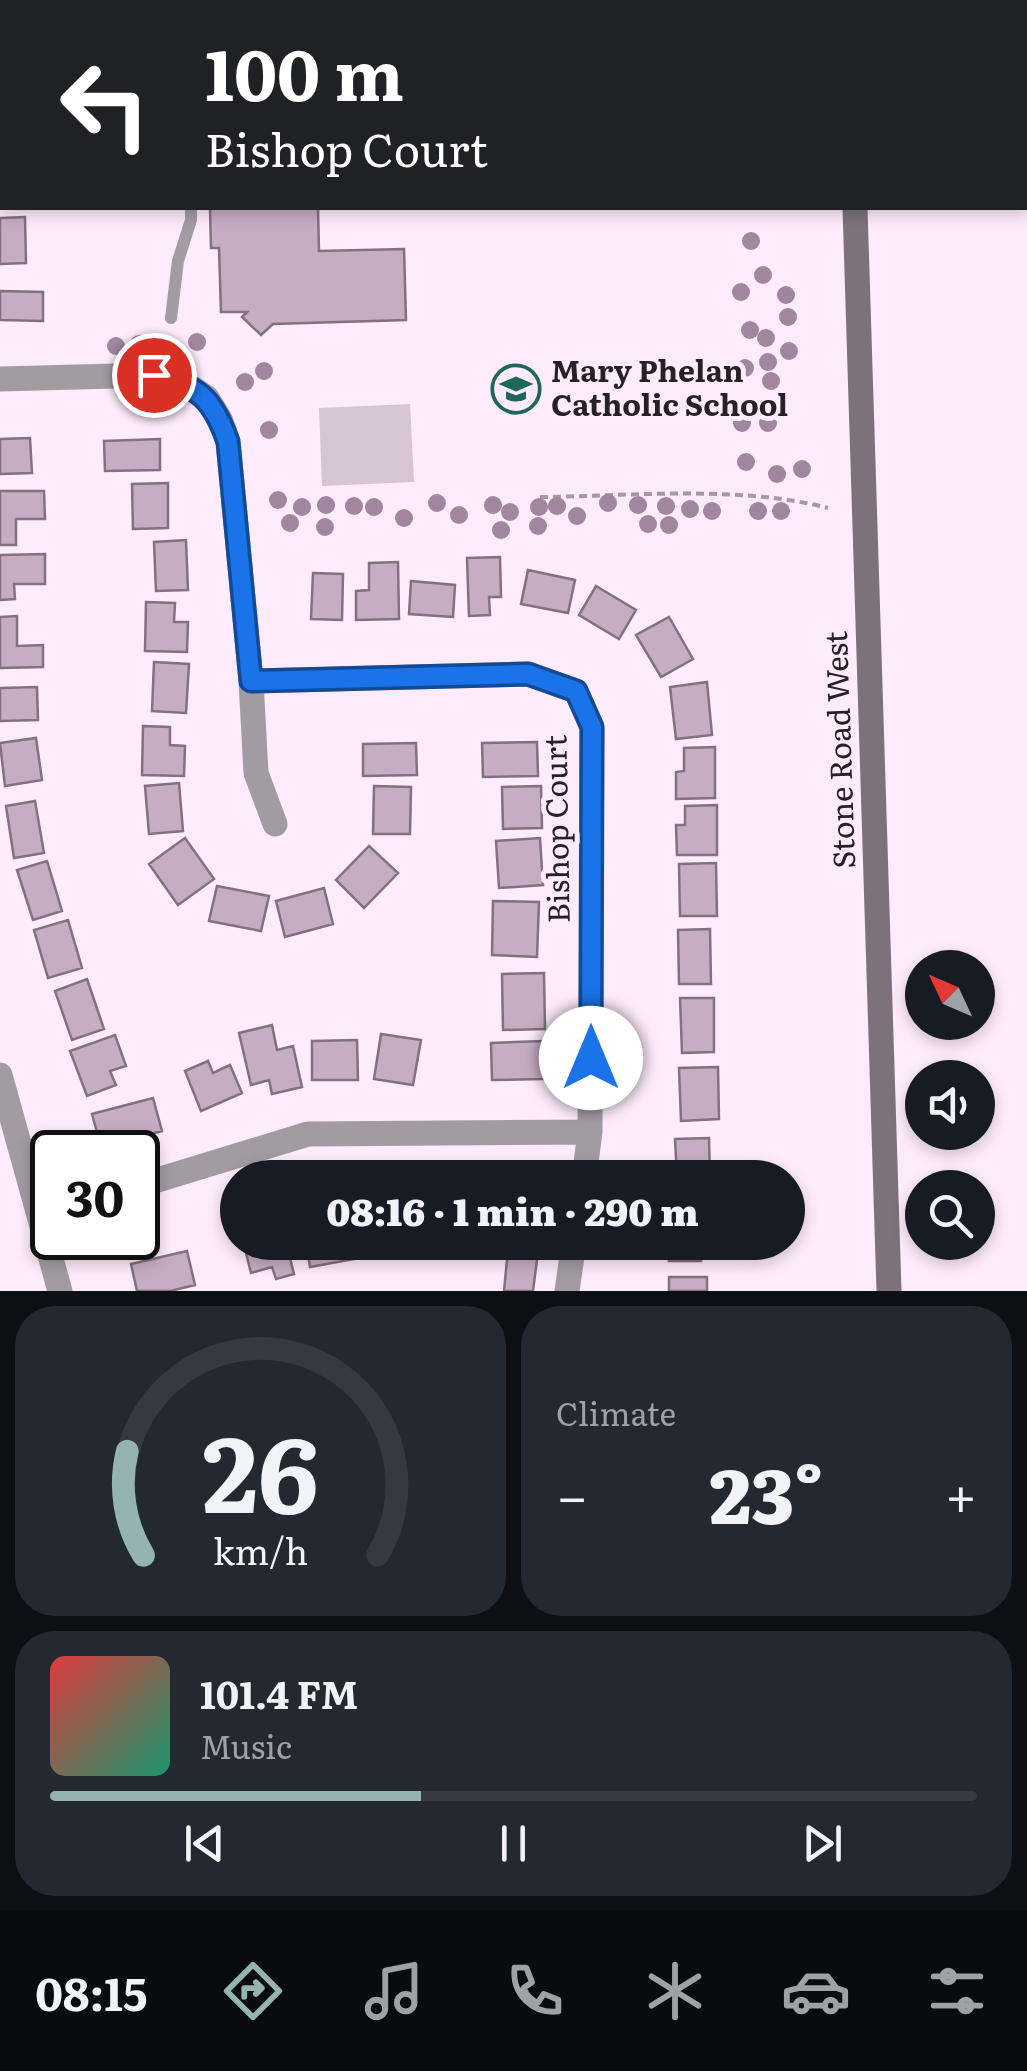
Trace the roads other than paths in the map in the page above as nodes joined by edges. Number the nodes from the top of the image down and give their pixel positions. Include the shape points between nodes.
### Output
1 (191, 210) edge
2 (855, 210) edge
3 (171, 318) dead end
4 (0, 380) edge
5 (251, 681) junction
6 (275, 824) dead end
7 (0, 1075) edge
8 (590, 1132) junction
9 (586, 1160) edge
10 (30, 1166) edge
11 (160, 1179) edge
12 (54, 1260) edge
13 (571, 1260) edge
14 (60, 1291) edge
15 (567, 1291) edge
16 (889, 1291) edge

1 - 3 lane
2 - 16 main road, Stone Road West
4 - 5 street via 154,375 207,398 228,442
5 - 6 street via 256,773
5 - 8 street, Bishop Court via 528,674 576,691 592,727
7 - 10 street
8 - 9 street, Bishop Court
8 - 11 street via 308,1134
12 - 14 street
13 - 15 street

